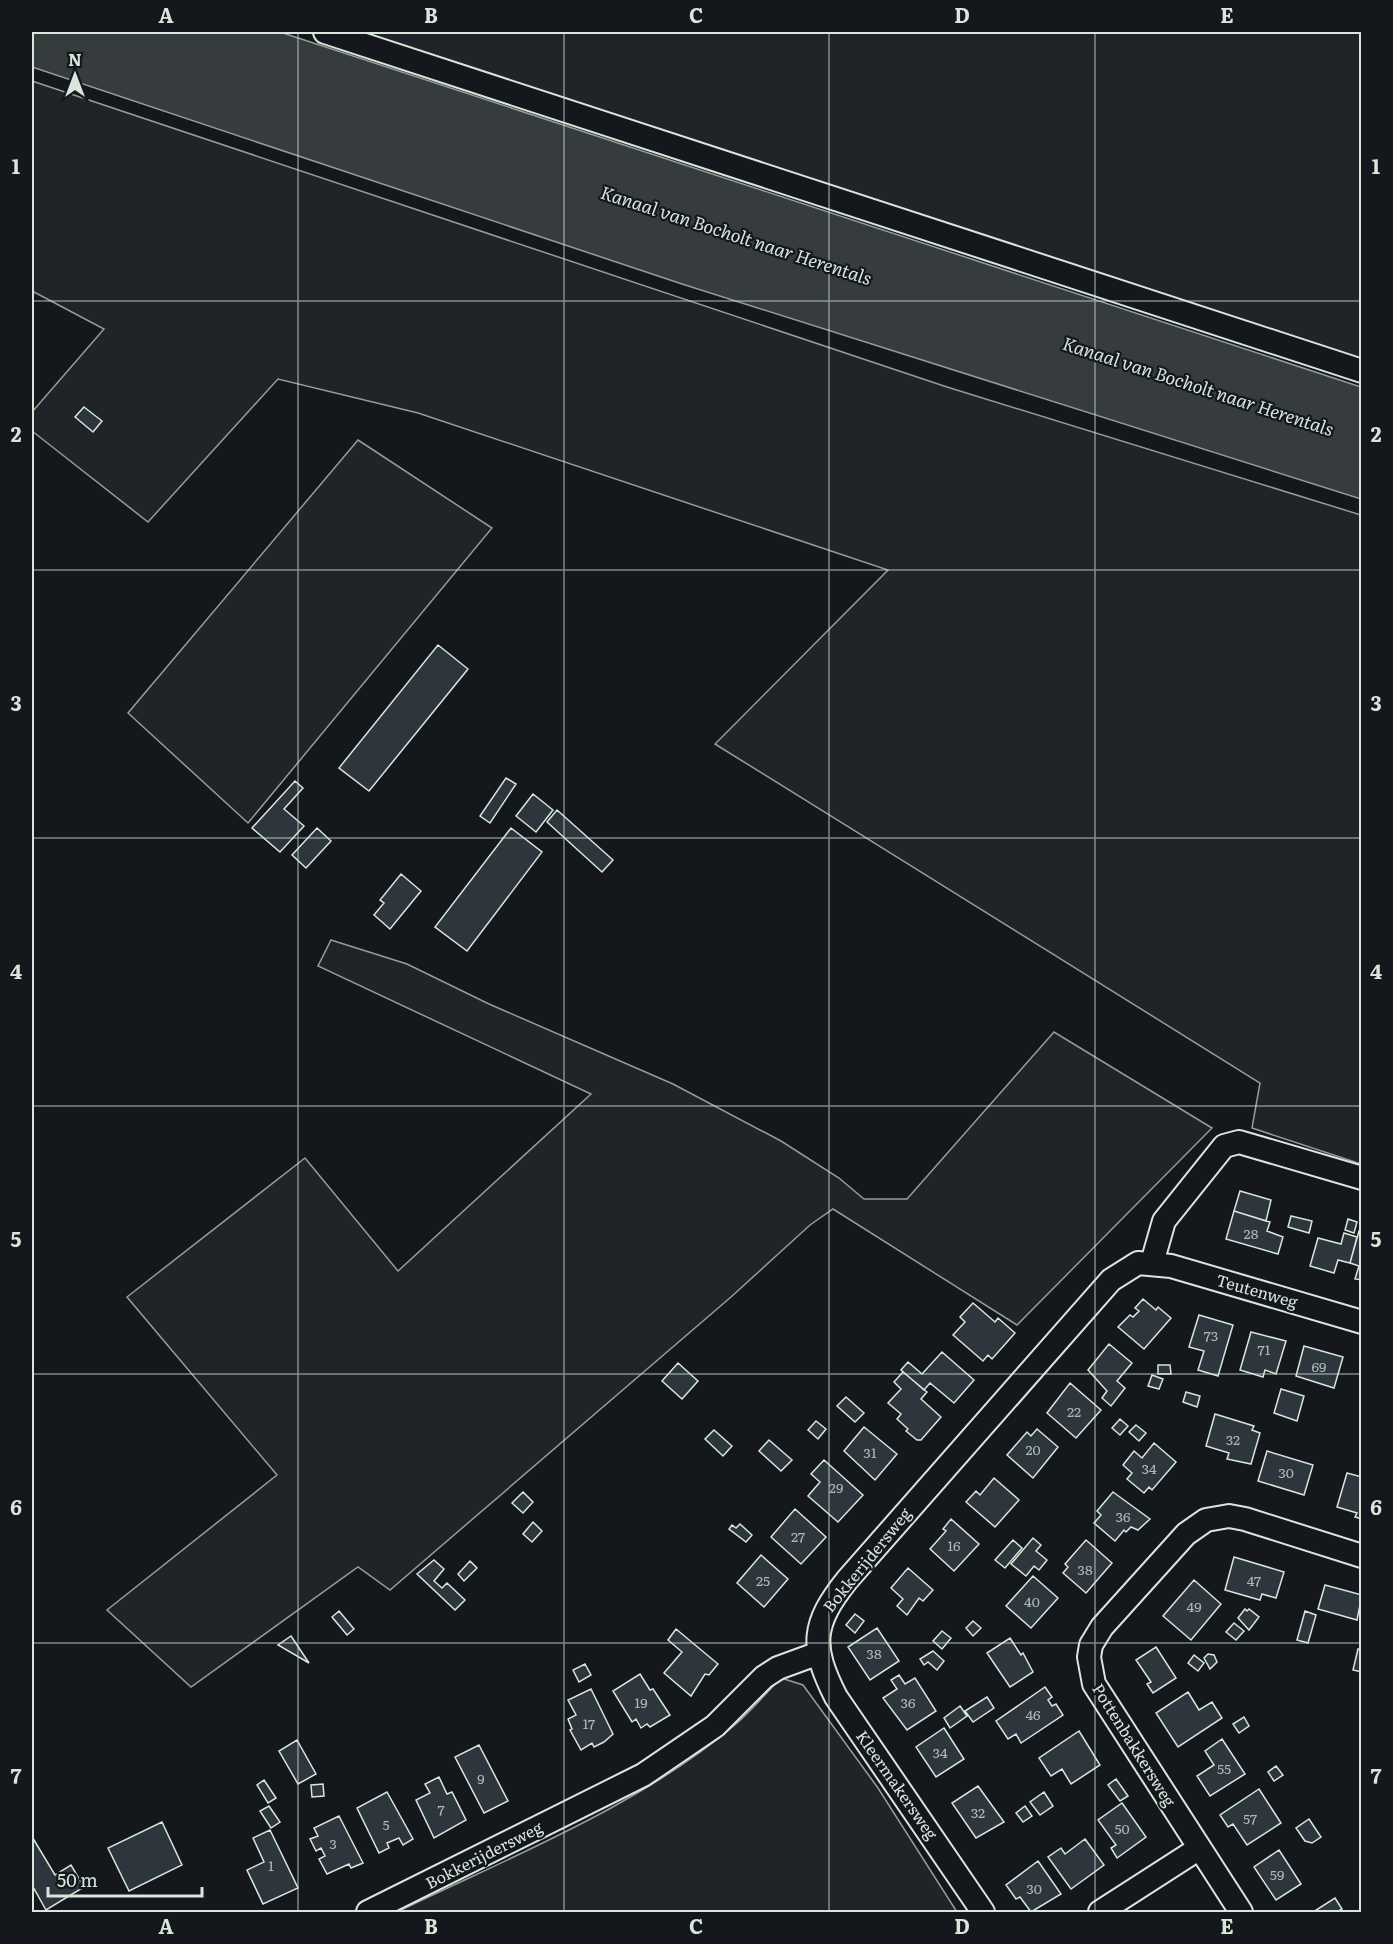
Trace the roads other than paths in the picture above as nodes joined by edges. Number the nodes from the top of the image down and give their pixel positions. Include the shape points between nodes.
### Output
1 (325, 32) edge
2 (1362, 371) edge
3 (1362, 1178) edge
4 (1152, 1263) junction
5 (1362, 1322) edge
6 (1362, 1556) edge
7 (819, 1653) junction
8 (1198, 1849) junction
9 (368, 1912) edge
10 (983, 1912) edge
11 (1100, 1912) edge
12 (1241, 1912) edge

1 - 2 street
3 - 4 street via 1239,1142 1224,1146 1164,1221
4 - 5 street, Teutenweg
4 - 7 street, Bokkerijdersweg via 1138,1263 1111,1280 848,1580 823,1613
6 - 8 street, Pottenbakkersweg via 1245,1519 1217,1516 1186,1534 1102,1627 1091,1645 1089,1664 1094,1684
7 - 9 street, Bokkerijdersweg via 764,1677 715,1726 643,1775
7 - 10 street, Kleermakersweg via 836,1697
8 - 11 street
8 - 12 street, Pottenbakkersweg

